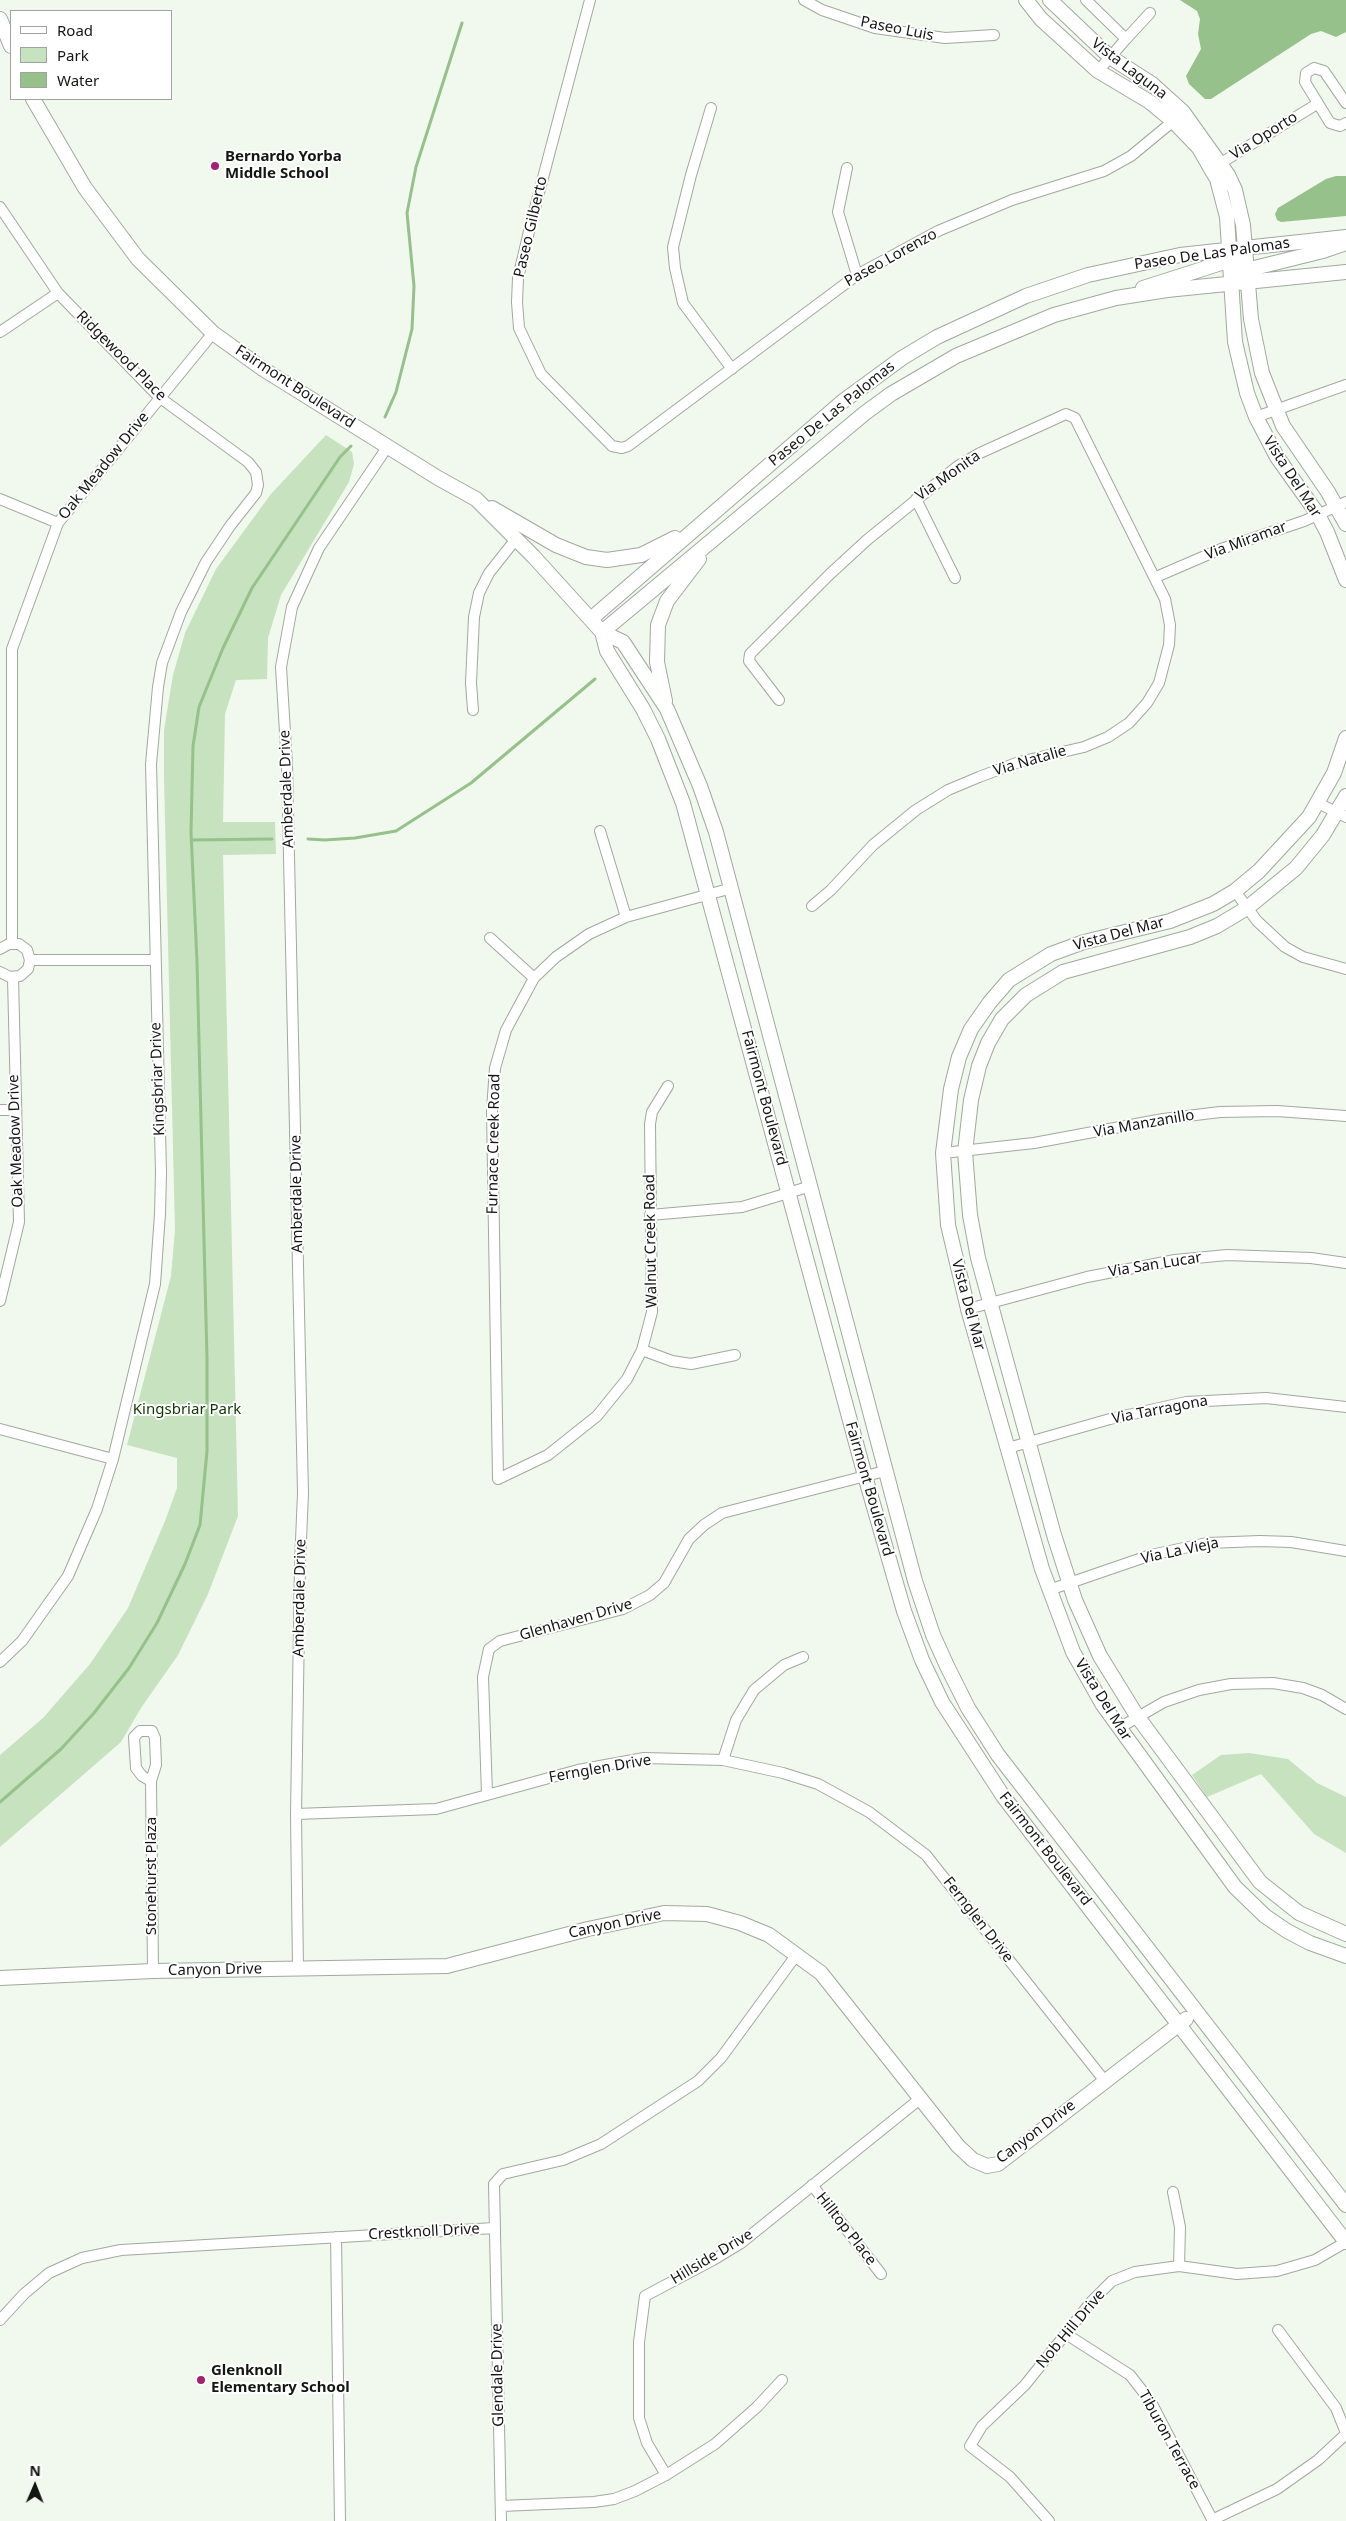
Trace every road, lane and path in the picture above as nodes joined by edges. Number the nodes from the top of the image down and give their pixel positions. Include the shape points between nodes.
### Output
1 (590, 0) edge
2 (804, 0) edge
3 (1026, 0) edge
4 (1050, 0) edge
5 (1086, 0) edge
6 (1150, 13) dead end
7 (0, 19) edge
8 (994, 35) dead end
9 (1126, 39) junction
10 (10, 44) edge
11 (1110, 57) junction
12 (1098, 71) junction
13 (34, 100) edge
14 (1346, 103) edge
15 (1317, 104) junction
16 (711, 108) dead end
17 (1178, 116) junction
18 (1346, 123) edge
19 (1216, 166) junction
20 (846, 168) dead end
21 (0, 207) edge
22 (1346, 237) edge
23 (1346, 243) edge
24 (1246, 264) junction
25 (1230, 267) junction
26 (1346, 272) edge
27 (857, 274) junction
28 (58, 293) junction
29 (1132, 295) junction
30 (0, 332) edge
31 (213, 333) junction
32 (732, 369) junction
33 (1346, 385) edge
34 (159, 397) junction
35 (1276, 410) junction
36 (1256, 417) junction
37 (388, 446) junction
38 (622, 448) joint
39 (258, 486) joint
40 (0, 499) edge
41 (476, 499) junction
42 (916, 499) junction
43 (1341, 504) edge
44 (1317, 513) junction
45 (710, 516) junction
46 (742, 517) junction
47 (58, 524) junction
48 (1346, 524) edge
49 (516, 539) junction
50 (955, 578) dead end
51 (1156, 578) junction
52 (1346, 580) edge
53 (592, 618) junction
54 (602, 632) junction
55 (12, 649) junction
56 (0, 650) edge
57 (779, 700) dead end
58 (473, 710) dead end
59 (668, 710) junction
60 (1346, 738) edge
61 (1346, 796) edge
62 (1318, 803) junction
63 (5, 804) edge
64 (1342, 815) edge
65 (600, 831) dead end
66 (732, 888) junction
67 (1235, 892) junction
68 (709, 894) junction
69 (812, 906) dead end
70 (1247, 908) junction
71 (626, 917) junction
72 (490, 938) dead end
73 (12, 943) junction
74 (0, 949) edge
75 (30, 960) junction
76 (154, 960) junction
77 (1346, 969) edge
78 (0, 972) edge
79 (13, 978) junction
80 (534, 978) junction
81 (668, 1086) dead end
82 (0, 1110) edge
83 (15, 1110) junction
84 (1346, 1116) edge
85 (965, 1152) junction
86 (943, 1153) junction
87 (811, 1186) junction
88 (789, 1194) junction
89 (650, 1215) junction
90 (1346, 1263) edge
91 (4, 1269) edge
92 (0, 1301) edge
93 (990, 1302) junction
94 (968, 1309) junction
95 (642, 1350) junction
96 (735, 1355) dead end
97 (1346, 1408) edge
98 (0, 1429) edge
99 (1028, 1442) junction
100 (1008, 1448) junction
101 (113, 1459) junction
102 (885, 1471) junction
103 (865, 1476) junction
104 (498, 1479) joint
105 (1346, 1551) edge
106 (1069, 1583) junction
107 (1049, 1590) junction
108 (803, 1657) dead end
109 (0, 1662) edge
110 (1346, 1709) edge
111 (1137, 1716) junction
112 (1120, 1728) junction
113 (723, 1760) junction
114 (151, 1781) dead end
115 (487, 1794) junction
116 (296, 1814) junction
117 (1346, 1934) edge
118 (797, 1954) junction
119 (1346, 1956) edge
120 (298, 1969) junction
121 (153, 1971) junction
122 (0, 1978) edge
123 (1195, 2012) junction
124 (1179, 2024) junction
125 (1104, 2080) junction
126 (921, 2098) junction
127 (812, 2185) junction
128 (1173, 2192) dead end
129 (1346, 2205) edge
130 (494, 2228) junction
131 (336, 2237) junction
132 (1346, 2242) edge
133 (1179, 2266) junction
134 (881, 2274) dead end
135 (0, 2320) edge
136 (1278, 2330) dead end
137 (1066, 2334) junction
138 (782, 2380) dead end
139 (1346, 2434) edge
140 (666, 2475) junction
141 (501, 2506) junction
142 (1213, 2520) edge
143 (340, 2521) edge
144 (501, 2521) edge
145 (1049, 2521) edge

1 - 38 street, Paseo Gilberto via 529,232 518,278 517,302 520,328 541,374 602,437 612,446
2 - 8 street, Paseo Luis via 822,10 875,28 945,38
3 - 12 street, Vista Laguna via 1041,19
4 - 11 street, Vista Laguna
5 - 9 street
6 - 9 street
7 - 10 street
9 - 11 street
11 - 12 street
11 - 17 street, Vista Laguna via 1152,84
12 - 17 street, Vista Laguna
13 - 31 street, Fairmont Boulevard via 85,188 138,259
14 - 15 street via 1324,71 1314,68 1306,73 1304,82
15 - 18 street via 1330,123 1340,126
15 - 19 street, Via Oporto
16 - 32 street via 674,246 674,268 683,303
17 - 19 street, Vista Laguna via 1198,148
17 - 27 street, Paseo Lorenzo via 1131,156 1104,171 1012,200 938,232
19 - 24 street, Vista Laguna via 1235,190
19 - 25 street, Vista Laguna
20 - 27 street via 838,212
21 - 28 street, Ridgewood Place
22 - 24 street, Paseo De Las Palomas
23 - 24 street via 1323,251
24 - 25 street, Paseo De Las Palomas
24 - 25 street, Paseo De Las Palomas
24 - 26 street
24 - 35 street via 1255,347
25 - 29 street, Paseo De Las Palomas
25 - 29 street, Paseo De Las Palomas via 1152,284
25 - 36 street, Vista Del Mar via 1237,351
25 - 45 street, Paseo De Las Palomas via 1155,260 1088,275 1026,296 937,337 842,402
27 - 32 street, Paseo Lorenzo
28 - 30 street
28 - 34 street, Ridgewood Place
29 - 46 street, Paseo De Las Palomas via 1054,315 956,356 871,409
31 - 34 street, Oak Meadow Drive
31 - 37 street, Fairmont Boulevard via 263,370
32 - 38 street, Paseo Lorenzo
33 - 35 street
34 - 39 street, Ridgewood Place via 248,462 256,472
34 - 47 street, Oak Meadow Drive
35 - 36 street
35 - 43 street, Vista Del Mar via 1292,441
36 - 44 street, Vista Del Mar via 1276,457
37 - 41 street, Fairmont Boulevard
37 - 116 street, Amberdale Drive via 319,548 292,607 281,667 287,765 304,1493
39 - 76 street, Kingsbriar Drive via 253,498 206,562 181,612 162,663 151,764
40 - 47 street
41 - 45 street via 556,545 586,557 607,560 654,551
41 - 49 street, Fairmont Boulevard
42 - 50 street
42 - 51 street, Via Monita via 980,453 1066,414 1075,418
42 - 57 street, Via Monita via 830,574 750,654 749,662
43 - 44 street, Via Miramar
43 - 48 street, Vista Del Mar
44 - 51 street, Via Miramar via 1304,521 1221,549
44 - 52 street, Vista Del Mar
45 - 53 street, Paseo De Las Palomas
46 - 54 street, Paseo De Las Palomas
46 - 59 street via 697,561 662,613 656,651
47 - 55 street, Oak Meadow Drive
49 - 53 street, Fairmont Boulevard
49 - 58 street via 489,573 479,594 474,617
51 - 69 street, Via Natalie via 1166,604 1170,645 1159,683 1129,723 1084,747 1019,762 948,790 890,830
53 - 54 street, Fairmont Boulevard
54 - 59 street, Fairmont Boulevard via 623,642
54 - 68 street, Fairmont Boulevard via 607,651 643,709 672,773
55 - 56 street
55 - 63 street, Oak Meadow Drive
59 - 66 street, Fairmont Boulevard via 700,786
60 - 62 street, Vista Del Mar via 1334,773
61 - 64 street, Vista Del Mar
62 - 64 street
62 - 67 street, Vista Del Mar via 1286,844
63 - 73 street, Oak Meadow Drive
64 - 70 street, Vista Del Mar via 1296,868
65 - 71 street
66 - 68 street, Furnace Creek Road
66 - 87 street, Fairmont Boulevard
67 - 70 street
67 - 86 street, Vista Del Mar via 1170,921 1084,942 1051,954 1009,980 971,1029 960,1057 951,1089
68 - 71 street, Furnace Creek Road
68 - 88 street, Fairmont Boulevard
70 - 77 street via 1285,947 1302,957
70 - 85 street, Vista Del Mar via 1190,937 1064,972 1026,995 1002,1019 979,1066
71 - 80 street, Furnace Creek Road via 590,934 556,957
72 - 80 street
73 - 74 street
73 - 75 street via 25,948
75 - 76 street
75 - 79 street via 26,972
76 - 101 street, Kingsbriar Drive via 161,1172 155,1284
78 - 79 street
79 - 83 street, Oak Meadow Drive
80 - 104 street, Furnace Creek Road via 506,1030 495,1068 492,1110
81 - 89 street, Walnut Creek Road via 652,1112 650,1124
82 - 83 street
83 - 91 street, Oak Meadow Drive via 19,1222
84 - 85 street, Via Manzanillo via 1277,1111 1220,1112
85 - 86 street, Via Manzanillo
85 - 93 street, Vista Del Mar via 970,1215
86 - 94 street, Vista Del Mar via 948,1225
87 - 88 street
87 - 102 street, Fairmont Boulevard
88 - 89 street via 742,1207
88 - 103 street, Fairmont Boulevard
89 - 95 street, Walnut Creek Road via 652,1312
90 - 93 street, Via San Lucar via 1311,1258 1227,1255 1175,1260 1125,1268
91 - 92 street, Oak Meadow Drive
93 - 94 street, Via San Lucar
93 - 99 street, Vista Del Mar
94 - 100 street, Vista Del Mar
95 - 96 street via 691,1364
95 - 104 street, Walnut Creek Road via 627,1380 597,1416 548,1455
97 - 99 street, Via Tarragona via 1266,1398 1210,1399 1154,1408
98 - 101 street
99 - 100 street, Via Tarragona
99 - 106 street, Vista Del Mar
100 - 107 street, Vista Del Mar
101 - 109 street, Kingsbriar Drive via 97,1509 68,1576 22,1641
102 - 103 street, Glenhaven Drive
102 - 123 street, Fairmont Boulevard via 933,1635 968,1708 998,1755
103 - 115 street, Glenhaven Drive via 722,1513 689,1539 664,1583 650,1595 623,1609 500,1641 489,1649 483,1677
103 - 124 street, Fairmont Boulevard via 904,1611 942,1702 1003,1796
105 - 106 street, Via La Vieja via 1291,1542 1208,1543 1151,1556
106 - 107 street, Via La Vieja
106 - 111 street, Vista Del Mar via 1100,1656
107 - 112 street, Vista Del Mar via 1073,1652 1091,1686
108 - 113 street via 784,1665 754,1690 736,1720
110 - 111 street via 1303,1688 1252,1682 1216,1686 1182,1695
111 - 112 street
111 - 117 street, Vista Del Mar via 1260,1882 1299,1913
112 - 119 street, Vista Del Mar via 1219,1867 1250,1902 1287,1931
113 - 115 street, Fernglen Drive via 644,1758 578,1770
113 - 125 street, Fernglen Drive via 818,1784 869,1812 926,1854
114 - 121 street, Stonehurst Plaza
115 - 116 street, Fernglen Drive via 436,1809
116 - 120 street, Amberdale Drive
118 - 120 street, Canyon Drive via 769,1934 740,1923 707,1914 664,1913 588,1929 448,1966
118 - 126 street, Canyon Drive via 821,1973 841,1996
118 - 130 street, Crestknoll Drive via 722,2058 698,2081 601,2144 563,2160 503,2174 494,2184
120 - 121 street, Canyon Drive
121 - 122 street, Canyon Drive
123 - 124 street, Canyon Drive
123 - 129 street, Fairmont Boulevard
124 - 125 street, Canyon Drive
124 - 132 street, Fairmont Boulevard
125 - 126 street, Canyon Drive via 998,2164 987,2166 973,2160 958,2146
126 - 127 street, Hillside Drive
127 - 134 street, Hilltop Place
127 - 140 street, Hillside Drive via 741,2243 645,2296 639,2342 639,2418 648,2443
128 - 133 street via 1180,2227
130 - 131 street, Crestknoll Drive
130 - 141 street, Glendale Drive
131 - 135 street, Crestknoll Drive via 121,2250 82,2258 49,2273
131 - 143 street
132 - 133 street, Nob Hill Drive via 1315,2260 1277,2271 1237,2274
133 - 137 street, Nob Hill Drive via 1135,2272 1112,2281
136 - 139 street via 1336,2408
137 - 142 street, Tiburon Terrace via 1130,2375 1146,2395
137 - 145 street, Nob Hill Drive via 1025,2385 982,2426 970,2446 1010,2477
138 - 140 street via 715,2444
139 - 142 street via 1318,2460 1277,2489
140 - 141 street via 614,2499
141 - 144 street, Glendale Drive

